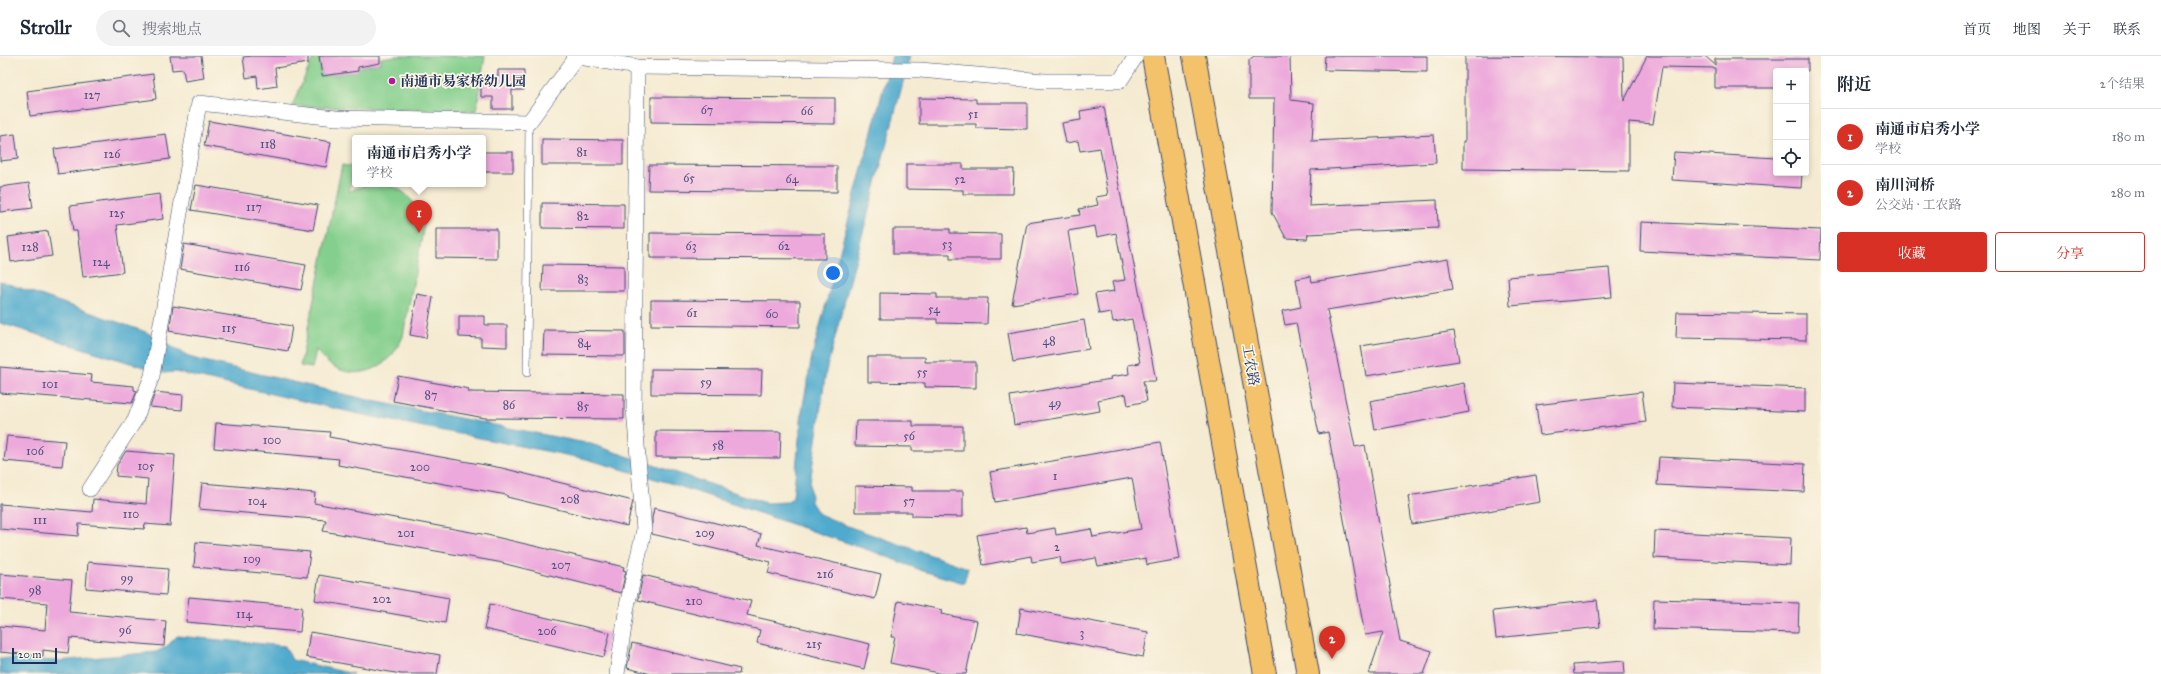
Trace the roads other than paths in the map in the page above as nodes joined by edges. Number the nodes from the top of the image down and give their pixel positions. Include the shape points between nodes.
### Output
1 (1136, 56) edge
2 (1154, 56) edge
3 (1194, 56) edge
4 (575, 57) edge
5 (637, 67) junction
6 (529, 122) junction
7 (527, 373) dead end
8 (90, 489) dead end
9 (617, 674) edge
10 (1264, 674) edge
11 (1308, 674) edge

1 - 5 street via 1120,81 1044,81 914,70
2 - 10 main road
3 - 11 main road, 工农路
4 - 5 street
4 - 6 street
5 - 9 street via 634,409 644,530 627,606
6 - 7 lane
6 - 8 street via 336,118 199,103 152,376 135,420

